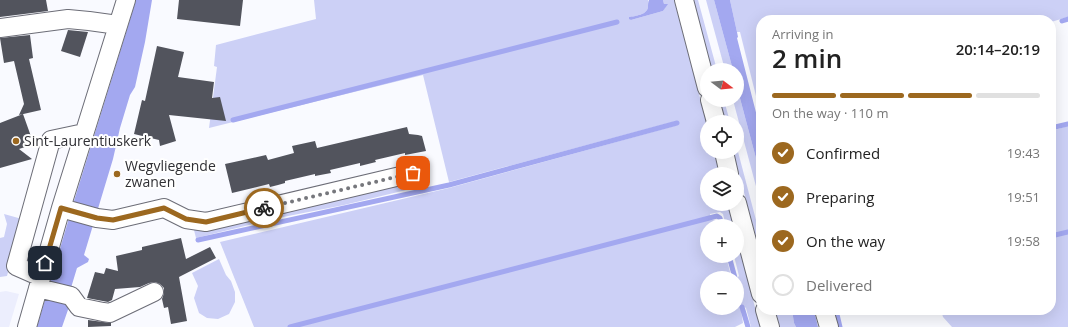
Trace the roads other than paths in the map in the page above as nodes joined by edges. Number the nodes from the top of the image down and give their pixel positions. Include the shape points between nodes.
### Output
1 (126, 0) edge
2 (684, 0) edge
3 (118, 25) junction
4 (0, 28) edge
5 (700, 63) edge
6 (84, 133) junction
7 (413, 173) dead end
8 (64, 209) junction
9 (739, 211) edge
10 (756, 275) edge
11 (41, 285) junction
12 (154, 292) dead end
13 (766, 315) edge
14 (825, 315) edge
15 (27, 327) edge
16 (770, 327) edge
17 (829, 327) edge

1 - 3 street
2 - 5 street
3 - 4 street via 68,19
3 - 6 street
6 - 8 street
6 - 11 street via 51,140 16,266
7 - 8 street via 206,222 186,219 164,208 113,220
8 - 11 street
9 - 10 street
11 - 12 street via 70,296 79,307 110,313
11 - 15 street
13 - 16 street
14 - 17 street

